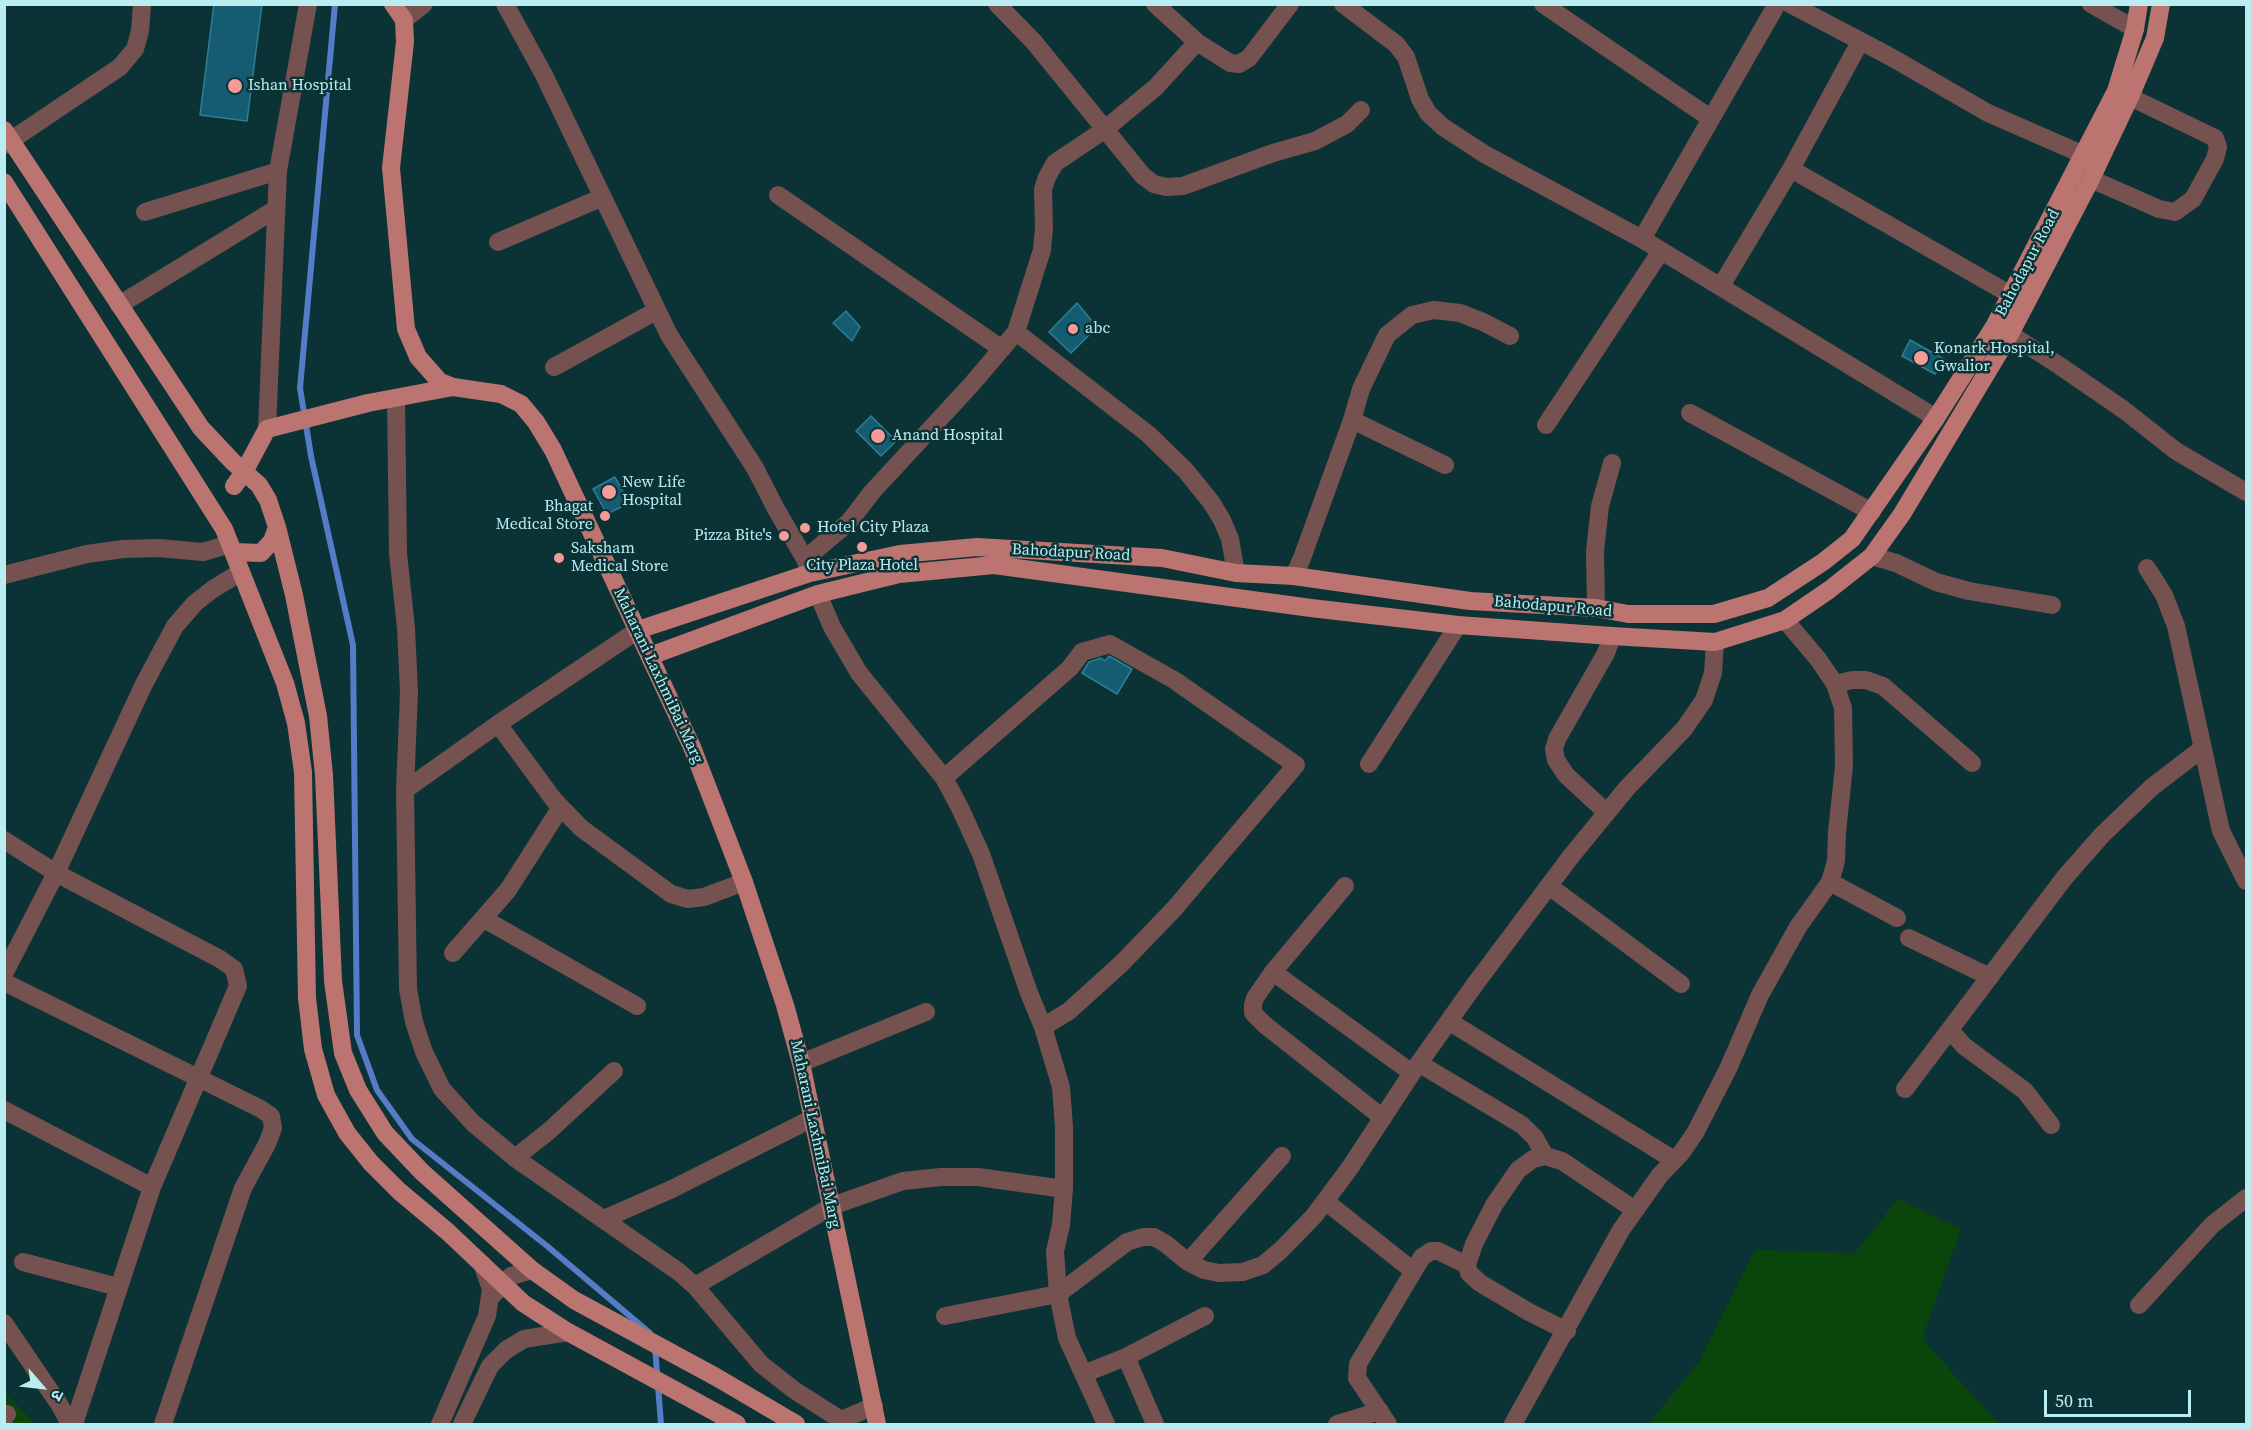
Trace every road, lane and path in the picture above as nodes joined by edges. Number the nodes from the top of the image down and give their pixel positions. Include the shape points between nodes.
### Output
1 (142, 4) edge
2 (308, 4) edge
3 (393, 4) edge
4 (424, 4) edge
5 (505, 4) edge
6 (996, 4) edge
7 (1155, 4) edge
8 (1290, 4) edge
9 (1343, 4) edge
10 (1543, 4) edge
11 (1777, 4) edge
12 (1790, 4) edge
13 (2091, 4) edge
14 (2139, 4) edge
15 (2161, 4) edge
16 (404, 20) junction
17 (2135, 29) junction
18 (1197, 42) junction
19 (1860, 42) junction
20 (2130, 97) junction
21 (1360, 110) dead end
22 (1710, 118) junction
23 (1104, 130) junction
24 (7, 138) edge
25 (2085, 155) junction
26 (1791, 169) junction
27 (278, 171) junction
28 (2091, 179) junction
29 (4, 182) edge
30 (778, 195) dead end
31 (603, 197) junction
32 (276, 209) junction
33 (146, 212) dead end
34 (1642, 239) junction
35 (498, 242) dead end
36 (1661, 251) junction
37 (1721, 286) junction
38 (2011, 295) junction
39 (119, 305) junction
40 (656, 311) junction
41 (1016, 332) junction
42 (2010, 334) junction
43 (1510, 336) dead end
44 (1002, 349) junction
45 (554, 368) dead end
46 (453, 387) junction
47 (396, 398) junction
48 (1690, 413) dead end
49 (1936, 418) junction
50 (1353, 420) junction
51 (1546, 425) dead end
52 (267, 429) junction
53 (1612, 463) dead end
54 (1445, 465) dead end
55 (239, 479) junction
56 (2246, 491) edge
57 (1872, 512) junction
58 (214, 513) junction
59 (277, 527) junction
60 (232, 548) junction
61 (1872, 556) junction
62 (808, 566) junction
63 (2147, 568) dead end
64 (241, 572) junction
65 (1236, 573) junction
66 (4, 575) edge
67 (1294, 576) junction
68 (818, 594) junction
69 (2052, 605) dead end
70 (1596, 608) junction
71 (1785, 620) junction
72 (1458, 625) junction
73 (638, 630) junction
74 (1612, 636) junction
75 (1715, 642) junction
76 (650, 657) junction
77 (1835, 684) junction
78 (498, 724) junction
79 (2202, 748) junction
80 (1972, 763) dead end
81 (1369, 764) dead end
82 (944, 778) junction
83 (405, 790) junction
84 (561, 807) junction
85 (1606, 813) junction
86 (4, 840) edge
87 (56, 873) junction
88 (2247, 881) edge
89 (744, 882) junction
90 (1830, 882) junction
91 (1345, 886) dead end
92 (1549, 886) junction
93 (1897, 918) dead end
94 (484, 919) junction
95 (1909, 938) dead end
96 (453, 953) dead end
97 (1274, 972) junction
98 (4, 974) edge
99 (1990, 977) junction
100 (4, 982) edge
101 (1680, 984) dead end
102 (637, 1006) dead end
103 (926, 1012) dead end
104 (1450, 1022) junction
105 (1043, 1027) junction
106 (1950, 1030) junction
107 (801, 1063) junction
108 (1416, 1069) junction
109 (614, 1071) dead end
110 (198, 1077) junction
111 (1905, 1089) dead end
112 (4, 1110) edge
113 (813, 1118) junction
114 (1383, 1118) junction
115 (2051, 1125) dead end
116 (1281, 1156) dead end
117 (1545, 1156) junction
118 (514, 1158) junction
119 (1674, 1160) junction
120 (152, 1187) junction
121 (1064, 1189) junction
122 (2247, 1198) edge
123 (1325, 1201) junction
124 (832, 1206) junction
125 (1635, 1210) junction
126 (604, 1219) junction
127 (23, 1262) dead end
128 (1188, 1262) junction
129 (482, 1264) junction
130 (1467, 1266) junction
131 (532, 1270) junction
132 (1412, 1270) junction
133 (503, 1284) junction
134 (695, 1286) junction
135 (118, 1287) junction
136 (1058, 1294) junction
137 (489, 1299) junction
138 (2139, 1305) dead end
139 (945, 1316) dead end
140 (1205, 1316) dead end
141 (4, 1323) edge
142 (1567, 1331) junction
143 (568, 1332) junction
144 (1126, 1357) junction
145 (1083, 1374) junction
146 (874, 1406) junction
147 (1384, 1418) edge
148 (72, 1425) edge
149 (163, 1425) edge
150 (440, 1425) edge
151 (462, 1425) edge
152 (737, 1425) edge
153 (796, 1425) edge
154 (877, 1425) edge
155 (1106, 1425) edge
156 (1155, 1425) edge
157 (1337, 1425) edge
158 (1513, 1425) edge

1 - 24 street via 135,49 120,67
2 - 27 street
3 - 16 main road
4 - 16 street
5 - 31 street
6 - 23 street via 1034,42
7 - 18 street
8 - 18 street via 1249,58 1239,64 1230,63
9 - 34 street via 1406,57 1420,99 1443,127 1486,155
10 - 22 street
11 - 22 street
12 - 19 street
13 - 17 street
14 - 17 main road, Bahodapur Road
15 - 20 main road via 2155,38
16 - 46 main road, Maharani LaxhmiBai Marg via 391,168 406,329 418,357 440,382
17 - 25 main road, Bahodapur Road via 2116,91
18 - 23 street via 1156,87
19 - 25 street via 1988,113
19 - 26 street
20 - 28 main road
20 - 28 street via 2215,138 2215,159 2193,199 2175,212 2159,209
21 - 23 street via 1347,124 1315,141 1183,186 1166,188 1143,176
22 - 34 street
23 - 41 street via 1055,163 1047,177 1043,189 1042,250
24 - 39 main road
25 - 38 main road, Bahodapur Road
26 - 37 street
26 - 38 street
27 - 32 street
27 - 33 street
28 - 42 main road
29 - 58 main road
30 - 44 street
31 - 35 street
31 - 40 street
32 - 39 street
32 - 52 street
34 - 36 street
36 - 37 street
36 - 51 street
37 - 49 street
38 - 49 main road, Bahodapur Road
39 - 55 main road
40 - 45 street
40 - 62 street via 755,468
41 - 44 street
41 - 65 street via 1148,434 1186,471 1222,520
42 - 56 street via 2124,410 2176,451
42 - 61 main road via 1902,514
43 - 50 street via 1460,313 1434,310 1412,315 1388,335 1361,389
44 - 62 street
46 - 47 main road
46 - 73 main road, Maharani LaxhmiBai Marg via 501,394 521,404 536,422
47 - 52 main road
47 - 83 street via 398,553 409,693
48 - 57 street
49 - 57 main road, Bahodapur Road
50 - 54 street
50 - 67 street
52 - 55 main road
53 - 70 street via 1595,551
55 - 58 main road
55 - 59 main road via 259,485
57 - 70 main road, Bahodapur Road via 1852,539 1768,598 1714,614 1628,614
58 - 60 main road
59 - 60 main road via 272,541 261,553
59 - 131 main road via 318,716 326,797 333,981 344,1053 358,1090 385,1133 422,1172
60 - 64 main road
60 - 66 street via 203,552 159,548 99,552
61 - 69 street via 1969,591
61 - 71 main road
62 - 65 main road, Bahodapur Road via 977,547 1162,558
62 - 73 main road, Bahodapur Road
63 - 79 street via 2164,595 2175,626
64 - 87 street via 195,603 175,626
64 - 129 main road via 285,683 296,723 303,772 307,998 313,1049 326,1095 347,1133 370,1163
65 - 67 main road, Bahodapur Road
67 - 70 main road, Bahodapur Road via 1470,601
68 - 72 main road via 899,574 994,565
68 - 76 main road
68 - 82 street via 859,673
71 - 75 main road
71 - 77 street
72 - 74 main road
72 - 81 street
73 - 76 main road, Maharani LaxhmiBai Marg
73 - 78 street
74 - 75 main road
74 - 85 street via 1554,749 1566,776
75 - 85 street via 1713,673 1704,700 1684,729
76 - 89 main road, Maharani LaxhmiBai Marg via 692,747
77 - 80 street via 1866,680 1882,686
77 - 90 street via 1843,708 1844,765 1836,861
78 - 83 street
78 - 84 street
79 - 88 street via 2221,831
79 - 99 street via 2152,787 2103,835 2065,877
82 - 105 street via 981,854
82 - 105 street via 1070,668 1082,652 1110,644 1174,680 1296,765 1174,909 1128,957 1069,1011
83 - 118 street via 408,989 414,1022 442,1089 473,1123
84 - 89 street via 581,828 671,894 688,899 704,897
84 - 94 street via 508,890
85 - 92 street
86 - 87 street
87 - 98 street
87 - 110 street via 234,969 238,986
89 - 107 main road, Maharani LaxhmiBai Marg
90 - 93 street
90 - 119 street via 1798,927 1760,995 1707,1111
91 - 97 street
92 - 101 street
92 - 104 street
94 - 96 street
94 - 102 street
95 - 99 street
97 - 108 street
97 - 114 street via 1256,998 1253,1013
99 - 106 street
100 - 110 street
103 - 107 street
104 - 108 street
104 - 119 street
105 - 121 street via 1061,1087
106 - 111 street
106 - 115 street via 1964,1046 2025,1091
107 - 113 main road, Maharani LaxhmiBai Marg
108 - 114 street
108 - 117 street via 1522,1125
109 - 118 street
110 - 120 street
110 - 149 street via 261,1109 271,1116 273,1128 243,1188
112 - 120 street
113 - 124 main road, Maharani LaxhmiBai Marg
113 - 126 street
114 - 123 street
116 - 128 street
117 - 125 street via 1562,1161
117 - 130 street via 1518,1170 1494,1205
118 - 126 street
119 - 125 street
120 - 135 street
121 - 124 street via 978,1177 941,1177 903,1182
121 - 136 street via 1055,1251
122 - 138 street via 2212,1225
123 - 128 street via 1263,1265 1219,1274
123 - 132 street
124 - 134 street
124 - 146 main road, Maharani LaxhmiBai Marg
125 - 142 street
126 - 134 street
127 - 135 street
128 - 136 street via 1166,1244 1143,1237 1128,1242
129 - 133 main road
129 - 137 street via 491,1289
130 - 132 street via 1431,1251
130 - 142 street via 1480,1283
131 - 133 street via 511,1276
131 - 153 main road via 574,1300
132 - 147 street via 1356,1370 1357,1378
133 - 137 street
133 - 143 main road via 523,1303
134 - 146 street via 761,1364 794,1390 841,1420
135 - 148 street
136 - 139 street
136 - 145 street via 1067,1338
137 - 150 street via 475,1347
140 - 144 street
141 - 148 street
142 - 158 street
143 - 151 street via 524,1340 506,1350 490,1366
143 - 152 main road
144 - 145 street
144 - 156 street
145 - 155 street
146 - 154 main road, Maharani LaxhmiBai Marg
147 - 157 street

